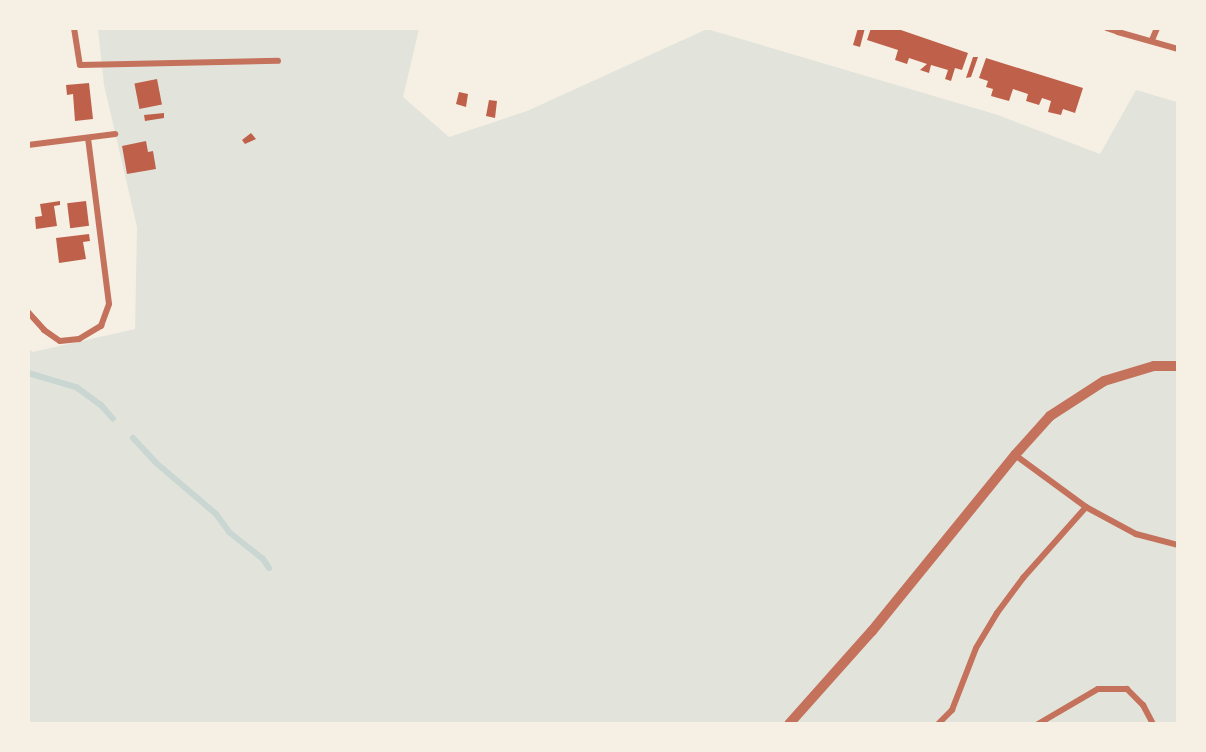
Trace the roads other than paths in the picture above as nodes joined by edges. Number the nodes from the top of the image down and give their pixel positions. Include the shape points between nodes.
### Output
1 (74, 28) edge
2 (1106, 28) edge
3 (1158, 28) edge
4 (1118, 32) joint
5 (1152, 40) junction
6 (1178, 49) edge
7 (278, 60) dead end
8 (115, 134) dead end
9 (88, 138) junction
10 (28, 145) edge
11 (28, 312) edge
12 (1178, 366) edge
13 (1015, 455) junction
14 (1086, 507) junction
15 (1178, 545) edge
16 (789, 723) edge
17 (938, 723) edge
18 (1038, 723) edge
19 (1152, 723) edge

1 - 7 street via 80,65
2 - 4 lane
3 - 5 street
4 - 5 street
5 - 6 street
8 - 9 street
9 - 10 street
9 - 11 street via 109,304 101,326 79,339 60,341
12 - 13 street via 1154,366 1104,381 1050,416
13 - 14 street
13 - 16 street via 872,631
14 - 15 street via 1136,534
14 - 17 street via 997,613 976,648 952,710
18 - 19 street via 1098,688 1127,688 1143,705

